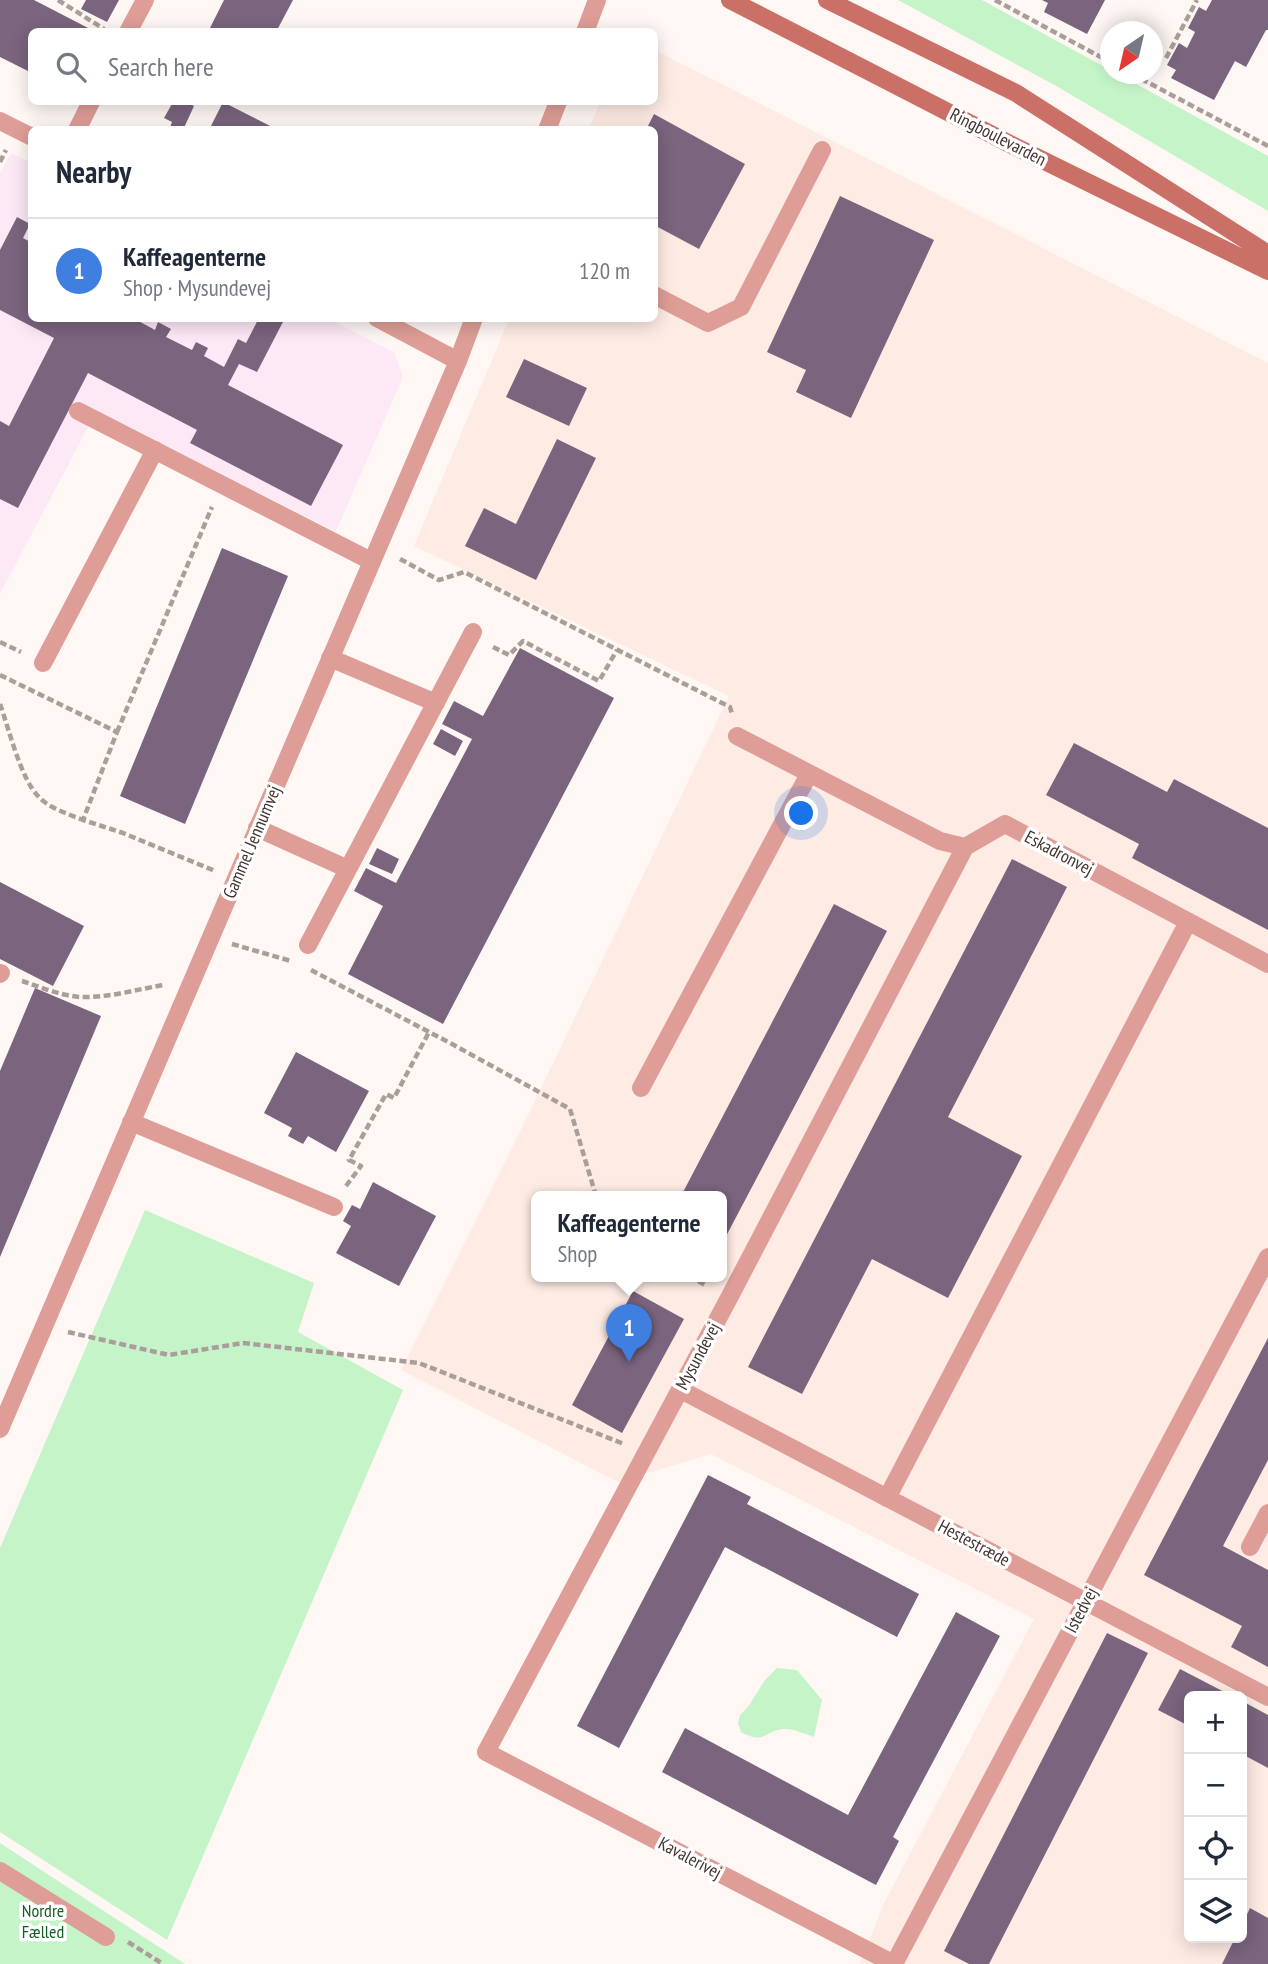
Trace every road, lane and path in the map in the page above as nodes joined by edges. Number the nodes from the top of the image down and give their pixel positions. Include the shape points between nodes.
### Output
1 (58, 0) edge
2 (145, 0) edge
3 (597, 0) edge
4 (730, 0) edge
5 (827, 0) edge
6 (995, 0) edge
7 (1197, 0) edge
8 (102, 28) edge
9 (130, 28) edge
10 (586, 28) edge
11 (1100, 56) edge
12 (1167, 58) dead end
13 (1151, 84) edge
14 (90, 105) edge
15 (557, 105) edge
16 (0, 121) edge
17 (79, 126) edge
18 (549, 126) edge
19 (28, 136) edge
20 (1268, 146) edge
21 (822, 150) dead end
22 (1268, 254) edge
23 (1268, 271) edge
24 (658, 297) edge
25 (385, 322) edge
26 (473, 322) edge
27 (458, 361) junction
28 (78, 411) dead end
29 (155, 450) junction
30 (222, 484) junction
31 (375, 554) junction
32 (472, 634) joint
33 (617, 650) junction
34 (331, 657) junction
35 (43, 663) dead end
36 (0, 675) edge
37 (436, 703) junction
38 (0, 705) edge
39 (117, 732) junction
40 (737, 736) joint
41 (809, 774) junction
42 (83, 820) junction
43 (257, 828) junction
44 (965, 847) junction
45 (348, 869) junction
46 (236, 879) junction
47 (1188, 922) junction
48 (211, 938) junction
49 (308, 945) dead end
50 (1268, 964) edge
51 (0, 973) edge
52 (192, 980) junction
53 (429, 1032) junction
54 (641, 1088) dead end
55 (131, 1122) junction
56 (595, 1191) edge
57 (334, 1207) joint
58 (1268, 1257) edge
59 (44, 1327) junction
60 (681, 1390) junction
61 (4, 1409) edge
62 (0, 1429) edge
63 (647, 1452) junction
64 (887, 1497) junction
65 (1268, 1513) edge
66 (1250, 1547) dead end
67 (1086, 1601) junction
68 (1268, 1697) edge
69 (486, 1752) joint
70 (0, 1871) edge
71 (106, 1937) joint
72 (163, 1964) edge
73 (894, 1964) edge

1 - 8 path
2 - 9 street
3 - 10 street
4 - 23 main road, Ringboulevarden
5 - 22 main road via 1016,93
6 - 11 path
7 - 12 path
13 - 20 path
14 - 17 street
15 - 18 street
16 - 19 street
21 - 24 street via 741,307 708,323
25 - 27 street
26 - 27 street, Gammel Jennumvej
27 - 31 street, Gammel Jennumvej
28 - 29 street
29 - 30 street
29 - 35 street
30 - 31 street
30 - 39 path
31 - 33 path via 439,580 464,572
31 - 34 street, Gammel Jennumvej
32 - 33 path via 509,655 523,641 600,681
32 - 37 street
33 - 40 path via 730,707
34 - 37 street
34 - 43 street, Gammel Jennumvej
36 - 39 path
37 - 45 street
38 - 42 path via 28,784 51,806
39 - 42 path
40 - 41 street
41 - 44 street via 940,841
41 - 54 street
42 - 46 path
43 - 45 street
43 - 46 street, Gammel Jennumvej
44 - 47 street, Eskadronvej via 1005,824
44 - 60 street, Mysundevej
45 - 49 street
46 - 48 street, Gammel Jennumvej
47 - 50 street, Eskadronvej
47 - 64 street
48 - 52 street, Gammel Jennumvej
48 - 53 path via 303,965
51 - 52 path via 82,997
52 - 55 street, Gammel Jennumvej
53 - 56 path via 570,1109
53 - 57 path via 394,1098 386,1094 349,1160 361,1166
55 - 57 street
55 - 59 street, Gammel Jennumvej
58 - 67 street, Istedvej
59 - 61 street, Gammel Jennumvej
59 - 63 path via 169,1355 243,1343 419,1363
60 - 63 street, Mysundevej
60 - 64 street, Hestestræde
61 - 62 street, Gammel Jennumvej
63 - 69 street, Mysundevej
64 - 67 street, Hestestræde
65 - 66 street
67 - 68 street, Hestestræde
67 - 73 street, Istedvej
69 - 73 street, Kavalerivej
70 - 71 street
71 - 72 path via 129,1942

